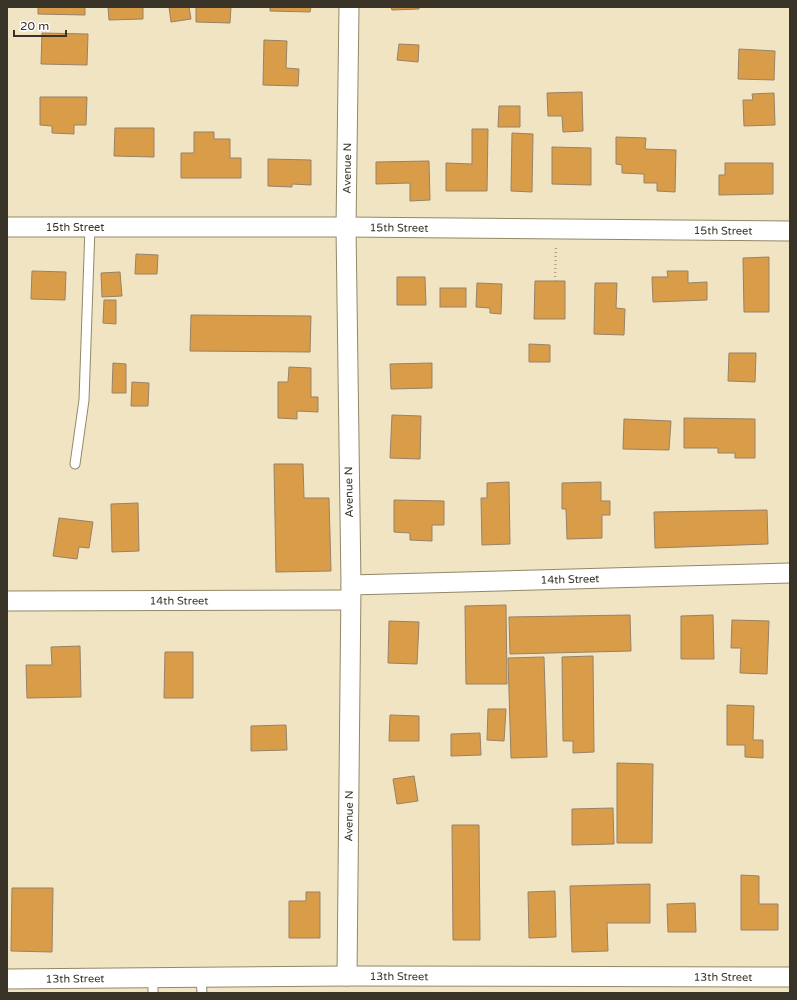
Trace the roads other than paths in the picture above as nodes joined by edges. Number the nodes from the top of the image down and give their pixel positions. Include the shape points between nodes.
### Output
1 (349, 7) edge
2 (7, 226) edge
3 (90, 227) junction
4 (346, 227) junction
5 (790, 231) edge
6 (75, 464) dead end
7 (790, 573) edge
8 (350, 592) junction
9 (7, 600) edge
10 (347, 976) junction
11 (790, 977) edge
12 (7, 979) edge
13 (153, 985) edge
14 (202, 985) edge

1 - 4 street, Avenue N
2 - 3 street, 15th Street
3 - 4 street, 15th Street
3 - 6 lane via 84,400
4 - 5 street, 15th Street
4 - 8 street, Avenue N
7 - 8 street, 14th Street
8 - 9 street, 14th Street
8 - 10 street, Avenue N
10 - 11 street, 13th Street
10 - 14 street, 13th Street
12 - 13 street, 13th Street
13 - 14 street, 13th Street

